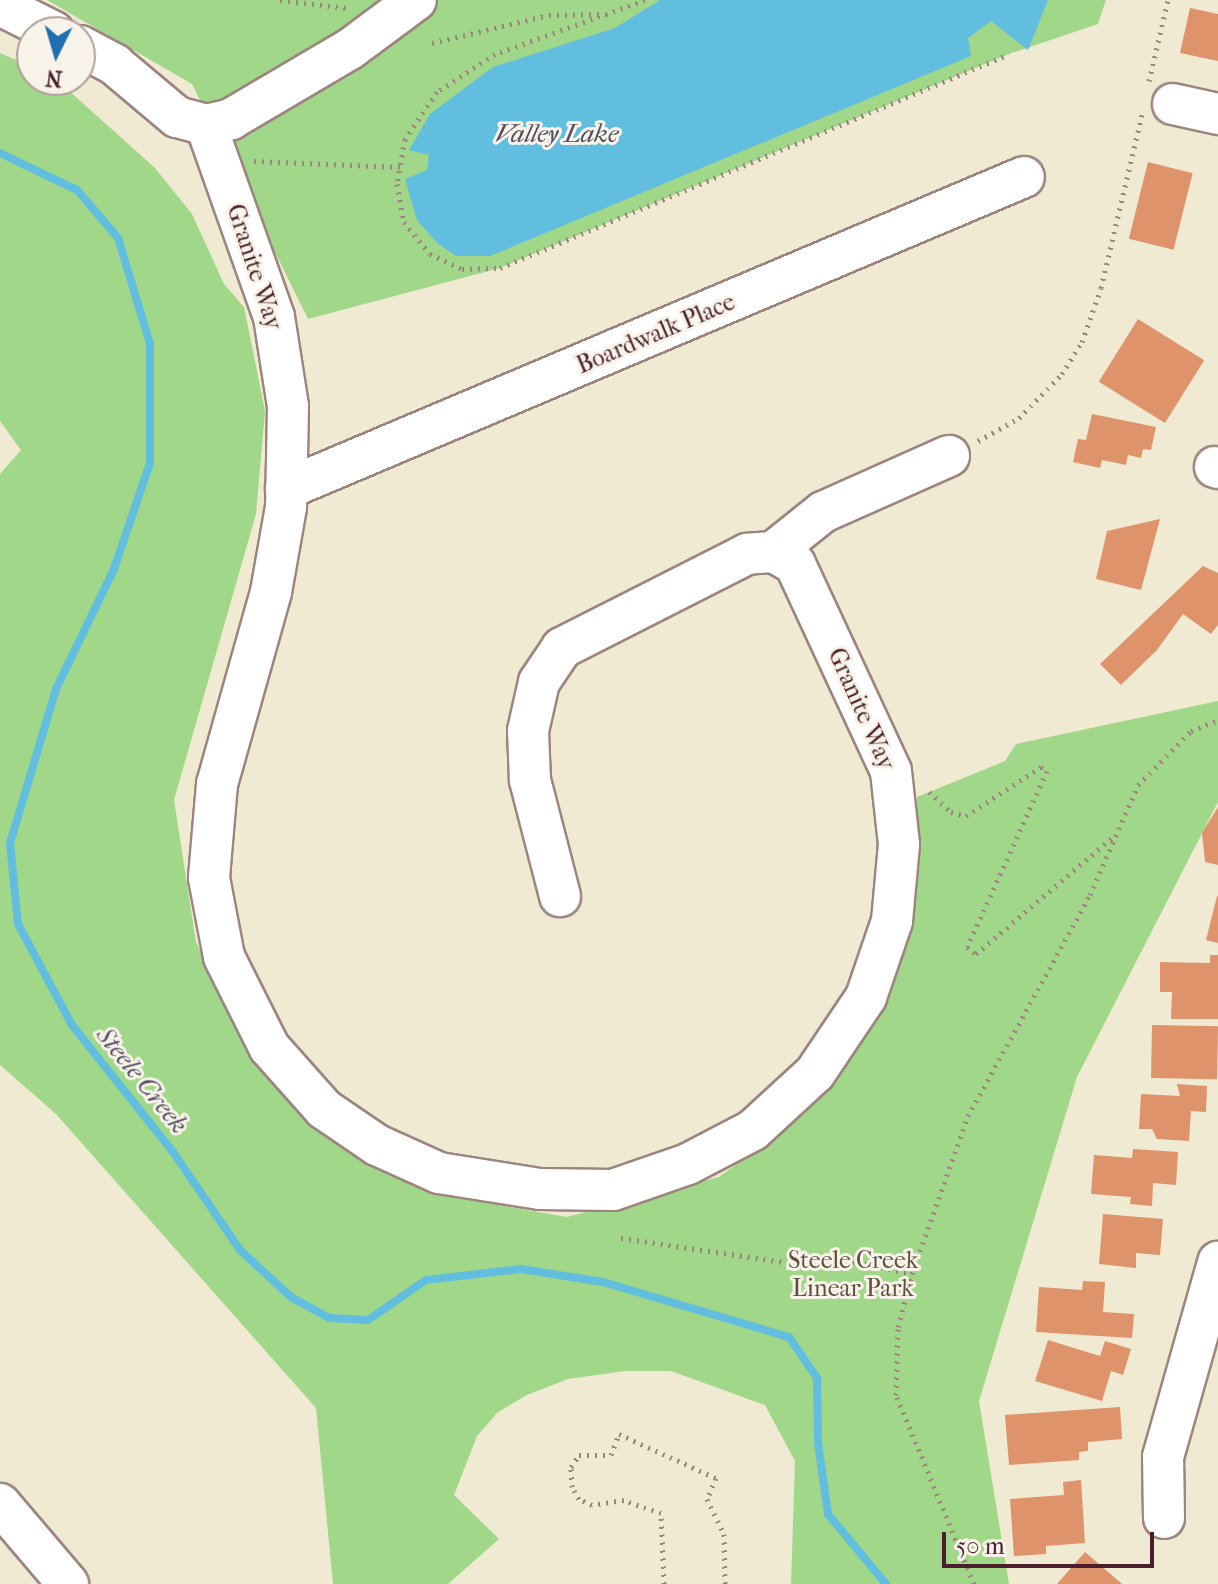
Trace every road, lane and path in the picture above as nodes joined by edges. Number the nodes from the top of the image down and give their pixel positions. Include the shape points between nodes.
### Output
1 (280, 0) edge
2 (416, 0) edge
3 (645, 0) edge
4 (1168, 0) edge
5 (637, 3) edge
6 (0, 5) edge
7 (352, 7) dead end
8 (617, 14) junction
9 (22, 16) edge
10 (432, 43) dead end
11 (1009, 54) dead end
12 (96, 55) edge
13 (1156, 96) junction
14 (1218, 114) edge
15 (206, 125) junction
16 (254, 161) dead end
17 (400, 167) junction
18 (1024, 177) dead end
19 (949, 456) joint
20 (286, 489) junction
21 (773, 552) junction
22 (1218, 720) edge
23 (929, 792) dead end
24 (1113, 838) junction
25 (560, 896) dead end
26 (621, 1238) dead end
27 (1218, 1262) edge
28 (912, 1274) junction
29 (0, 1504) edge
30 (1164, 1518) dead end
31 (68, 1584) edge
32 (664, 1584) edge
33 (725, 1584) edge
34 (974, 1584) edge

1 - 7 path
2 - 15 street via 350,49 231,119
3 - 5 path
4 - 13 path
5 - 8 path
6 - 9 street
8 - 10 path via 549,15
8 - 17 path via 495,54 455,76 414,120
11 - 17 path via 500,268 462,269 430,254 404,222 397,204
12 - 15 street via 177,117
13 - 14 street
13 - 19 path via 1082,342 1062,374 1019,418
15 - 20 street, Granite Way via 274,317 288,406
16 - 17 path
18 - 20 street, Boardwalk Place
19 - 21 street via 823,512
20 - 21 street, Granite Way via 271,592 217,784 209,878 224,957 269,1047 324,1109 377,1145 439,1173 540,1189 613,1190 688,1164 753,1130 815,1073 866,997 892,921 899,844 891,771 795,564
21 - 25 street via 747,554 562,648 539,682 528,731 530,780
22 - 24 path via 1191,731 1138,785
23 - 24 path via 951,812 966,816 1041,767 1047,771 967,947 976,954
24 - 28 path via 1090,895 968,1116
26 - 28 path via 804,1265 857,1262
27 - 30 street via 1163,1457
28 - 34 path via 898,1327 896,1395
29 - 31 street
32 - 33 path via 661,1513 624,1500 592,1505 579,1499 572,1487 571,1467 579,1455 611,1455 619,1434 716,1478 707,1499 724,1534

